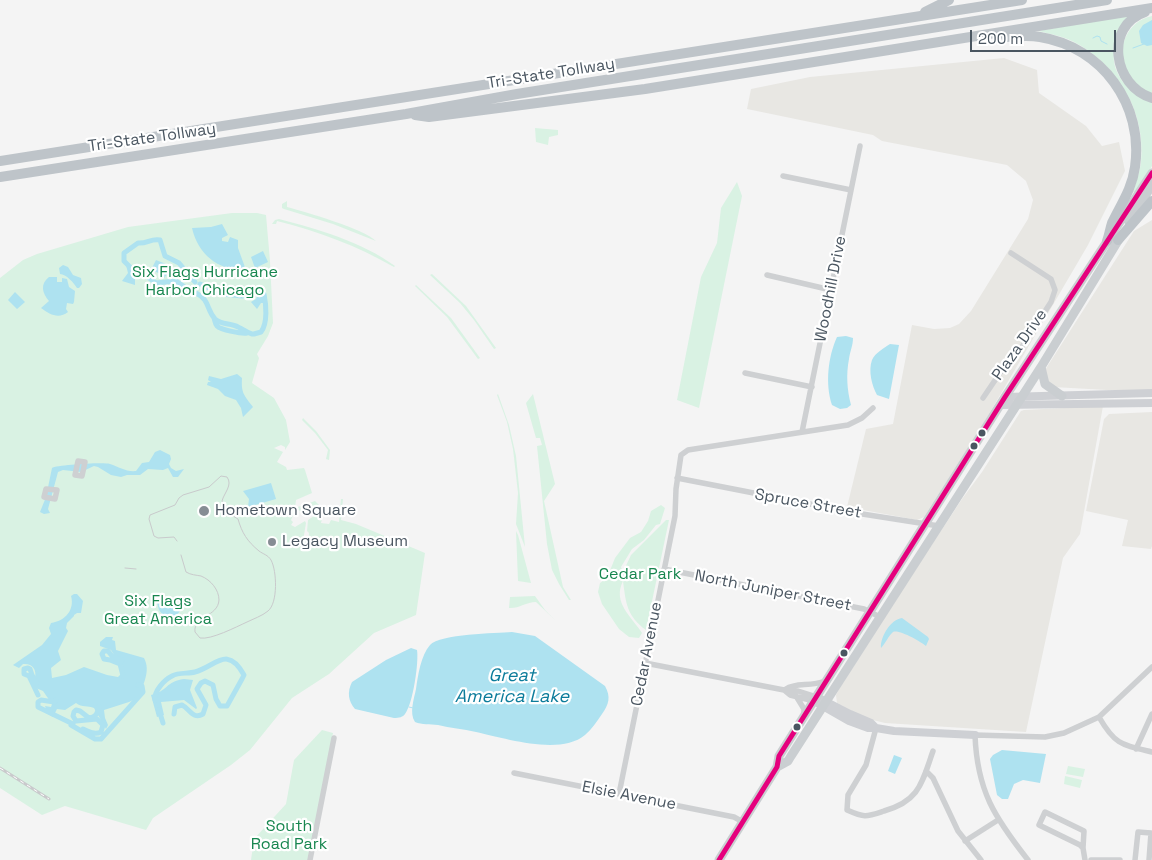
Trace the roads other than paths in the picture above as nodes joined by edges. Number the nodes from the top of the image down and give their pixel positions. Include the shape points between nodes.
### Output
1 (949, 0) edge
2 (1022, 0) edge
3 (1108, 0) edge
4 (1152, 9) edge
5 (918, 16) junction
6 (937, 43) junction
7 (1152, 98) edge
8 (406, 114) junction
9 (860, 146) dead end
10 (0, 161) edge
11 (1152, 173) edge
12 (783, 176) dead end
13 (0, 177) edge
14 (1152, 185) edge
15 (851, 190) junction
16 (1152, 201) edge
17 (1118, 240) junction
18 (1107, 242) junction
19 (1011, 254) dead end
20 (767, 274) dead end
21 (831, 290) junction
22 (1041, 367) junction
23 (746, 373) dead end
24 (812, 387) junction
25 (1152, 392) edge
26 (1062, 396) junction
27 (983, 398) dead end
28 (1002, 401) junction
29 (1018, 401) junction
30 (1152, 403) edge
31 (873, 408) dead end
32 (802, 432) junction
33 (677, 478) junction
34 (926, 525) junction
35 (939, 526) junction
36 (664, 569) junction
37 (870, 612) junction
38 (880, 617) junction
39 (645, 662) junction
40 (1152, 666) edge
41 (827, 680) junction
42 (784, 690) junction
43 (796, 696) junction
44 (816, 699) junction
45 (825, 704) junction
46 (1152, 714) edge
47 (1099, 717) junction
48 (804, 718) junction
49 (876, 728) junction
50 (975, 736) junction
51 (334, 738) dead end
52 (1136, 749) junction
53 (933, 750) dead end
54 (1152, 752) edge
55 (777, 767) junction
56 (926, 771) junction
57 (514, 773) dead end
58 (618, 794) junction
59 (998, 820) junction
60 (743, 822) junction
61 (965, 841) junction
62 (1083, 848) junction
63 (310, 860) edge
64 (719, 860) edge
65 (980, 860) edge
66 (1028, 860) edge
67 (1084, 860) edge
68 (1091, 860) edge
69 (1107, 860) edge
70 (1120, 860) edge
71 (1135, 860) edge
72 (1149, 860) edge

1 - 5 highway
2 - 5 highway, Tri-State Tollway
3 - 8 highway, Tri-State Tollway
4 - 6 highway
4 - 7 highway via 1129,22 1120,40 1118,56 1122,73 1130,86
5 - 10 highway, Tri-State Tollway
6 - 8 highway via 507,108 429,117
6 - 18 highway via 1020,36 1045,38 1084,54 1113,80 1125,99 1133,122 1136,157 1133,181
8 - 13 highway, Tri-State Tollway
9 - 15 street, Woodhill Drive
11 - 18 main road
12 - 15 street
14 - 17 main road
15 - 21 street, Woodhill Drive
16 - 17 highway
17 - 22 main road
18 - 28 main road
19 - 27 street, Plaza Drive via 1051,279 1055,290 1051,302 1018,353 1006,364
20 - 21 street
21 - 24 street, Woodhill Drive
22 - 26 main road via 1045,384
22 - 29 main road
23 - 24 street
24 - 32 street, Woodhill Drive
25 - 26 street
26 - 29 street
28 - 29 street
28 - 34 main road
29 - 30 street
29 - 35 main road
31 - 32 street via 848,425
32 - 33 street, Cedar Avenue via 688,450 681,454
33 - 34 street, Spruce Street
33 - 36 street, Cedar Avenue via 675,516
34 - 35 street, Spruce Street
34 - 37 main road
35 - 38 main road
36 - 37 street, North Juniper Street
36 - 39 street, Cedar Avenue
37 - 38 street, North Juniper Street
37 - 41 main road
38 - 45 main road
39 - 42 street
39 - 58 street, Cedar Avenue
40 - 47 street
41 - 42 street via 812,685 792,684
41 - 44 main road
42 - 43 street
42 - 44 street via 798,690
43 - 44 street
43 - 48 street via 804,708
44 - 45 street
44 - 48 main road
45 - 49 street via 861,726
45 - 55 main road via 788,762
46 - 52 street
47 - 50 street via 1050,737
47 - 52 street via 1109,734 1122,745
48 - 55 main road via 779,756
49 - 50 street
49 - 56 street via 866,765 848,795 847,810 865,816 904,804 918,788
50 - 59 street via 979,773 986,797
51 - 63 street
52 - 54 street
53 - 56 street
55 - 60 main road
56 - 61 street via 933,778
57 - 58 street, Elsie Avenue
58 - 60 street, Elsie Avenue via 734,817
59 - 61 street
59 - 66 street
60 - 64 main road
61 - 65 street
62 - 62 street via 1084,831 1045,812 1039,825
62 - 67 street
68 - 69 street
69 - 70 street
71 - 72 street via 1138,832 1151,833

